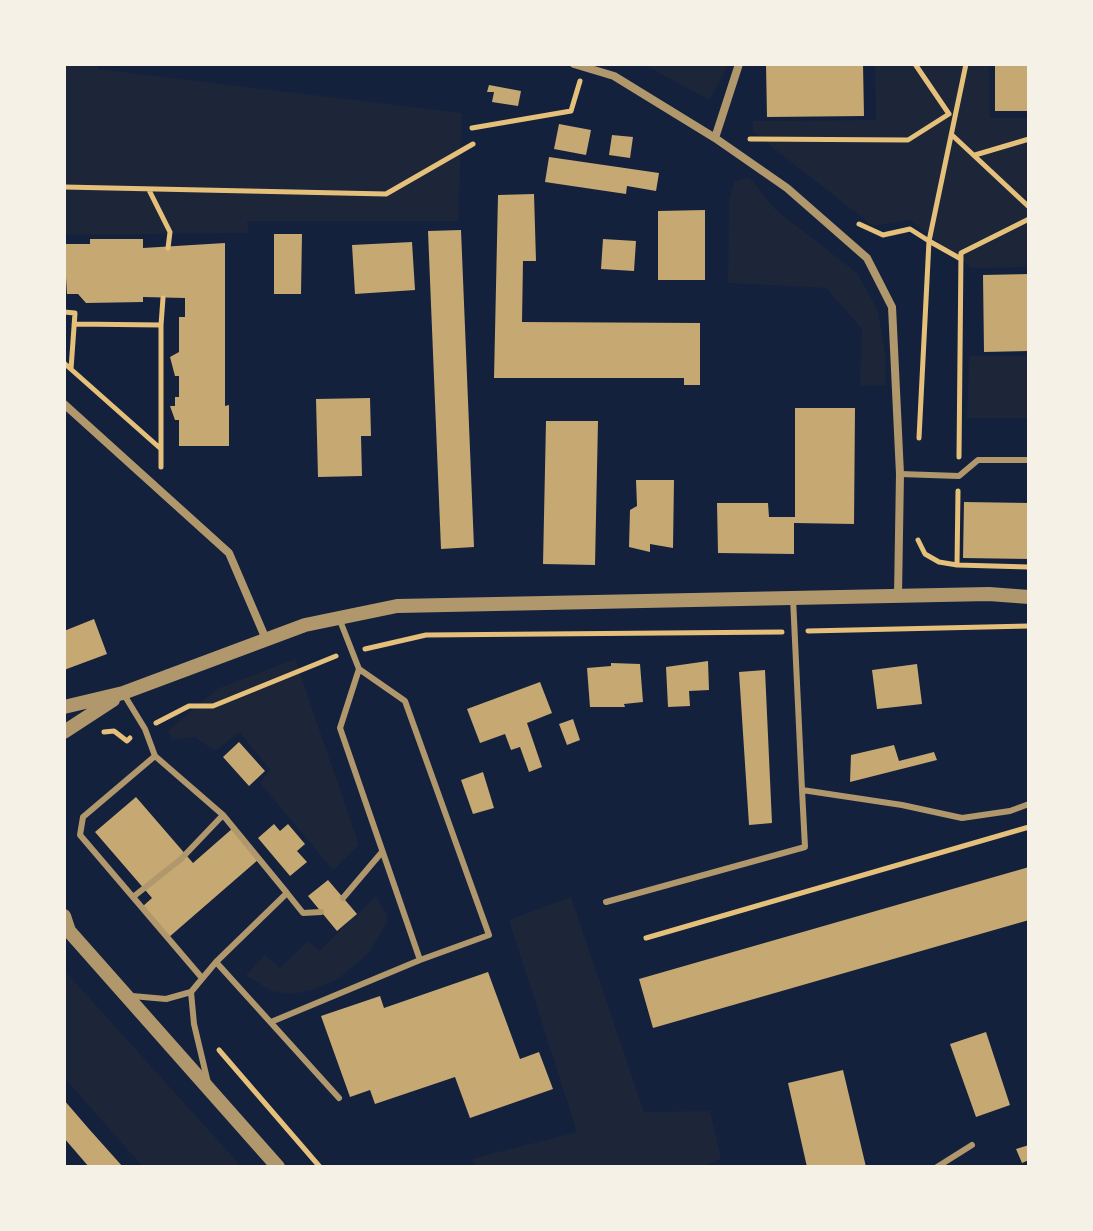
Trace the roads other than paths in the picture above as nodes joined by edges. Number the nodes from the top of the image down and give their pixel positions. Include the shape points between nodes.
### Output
1 (574, 64) edge
2 (739, 64) edge
3 (715, 138) junction
4 (64, 404) edge
5 (1029, 460) edge
6 (900, 474) junction
7 (898, 595) junction
8 (793, 597) junction
9 (1029, 597) edge
10 (339, 617) junction
11 (265, 637) junction
12 (359, 669) junction
13 (123, 693) junction
14 (64, 707) edge
15 (64, 732) edge
16 (155, 756) junction
17 (802, 790) junction
18 (1029, 804) edge
19 (223, 815) junction
20 (383, 852) junction
21 (287, 893) junction
22 (133, 897) junction
23 (343, 898) dead end
24 (606, 902) dead end
25 (321, 912) dead end
26 (64, 916) edge
27 (67, 930) edge
28 (420, 960) junction
29 (216, 962) junction
30 (202, 978) junction
31 (191, 992) junction
32 (124, 994) junction
33 (271, 1022) junction
34 (210, 1091) junction
35 (339, 1098) dead end
36 (972, 1145) dead end
37 (278, 1167) edge
38 (937, 1167) edge

1 - 3 street via 614,76
2 - 3 street
3 - 6 street via 787,188 867,258 892,307
4 - 11 street via 229,553
5 - 6 lane via 978,460 959,476
6 - 7 street
7 - 8 street
7 - 9 street
8 - 10 street via 423,603
8 - 17 lane
10 - 11 street
10 - 12 lane
11 - 13 street
12 - 20 lane via 340,728
12 - 28 lane via 405,701 489,935
13 - 14 street
13 - 15 street
13 - 16 lane
16 - 19 lane
16 - 22 lane via 83,817 80,835
17 - 18 lane via 962,818
17 - 24 lane via 805,847
19 - 21 lane
19 - 22 lane via 181,859
20 - 23 lane
20 - 28 lane
21 - 25 lane via 303,913
21 - 29 lane
22 - 30 lane
26 - 27 street
27 - 32 street
28 - 33 lane
29 - 30 lane
29 - 33 lane
30 - 31 lane
31 - 32 lane via 166,999
31 - 34 lane
32 - 34 street
33 - 35 lane
34 - 37 street
36 - 38 lane

